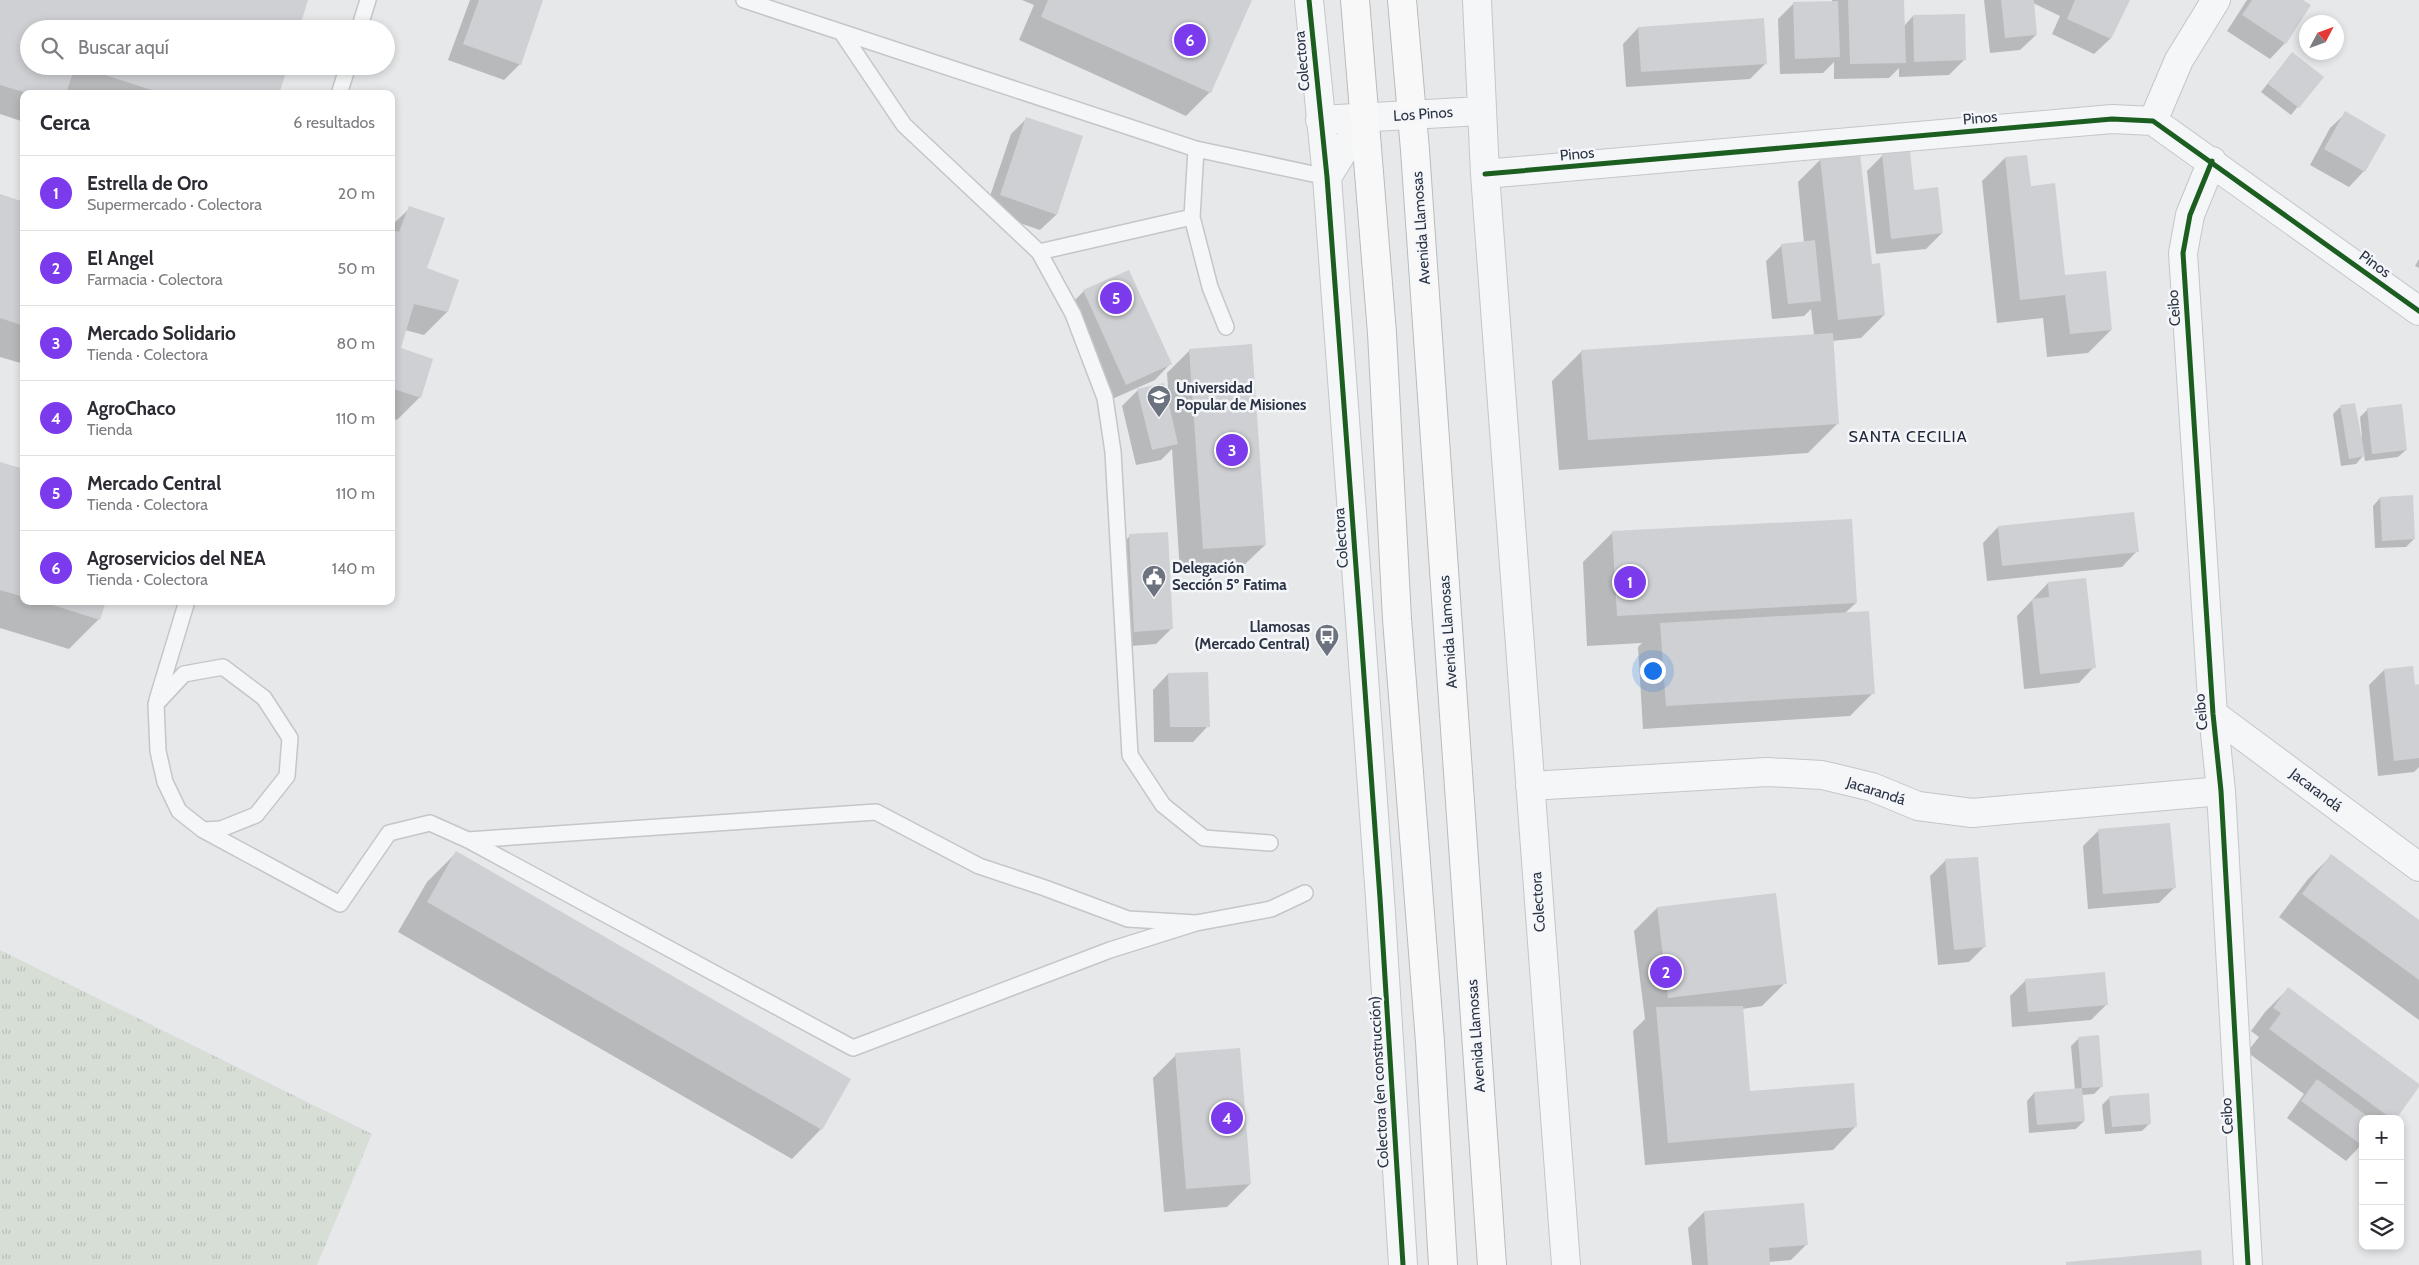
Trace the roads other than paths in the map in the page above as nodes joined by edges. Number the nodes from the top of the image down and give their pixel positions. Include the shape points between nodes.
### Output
1 (368, 0) edge
2 (744, 0) edge
3 (1309, 0) edge
4 (1355, 0) edge
5 (1402, 0) edge
6 (1476, 0) edge
7 (2216, 0) edge
8 (362, 20) edge
9 (842, 33) junction
10 (345, 75) edge
11 (341, 90) edge
12 (1481, 110) junction
13 (1412, 115) junction
14 (1364, 118) junction
15 (1320, 120) junction
16 (2154, 121) junction
17 (1196, 150) junction
18 (2212, 161) junction
19 (1485, 174) junction
20 (1327, 176) junction
21 (1192, 217) junction
22 (1039, 252) junction
23 (2419, 311) edge
24 (1226, 327) dead end
25 (186, 605) edge
26 (156, 704) junction
27 (2213, 714) junction
28 (1530, 786) junction
29 (2221, 790) junction
30 (203, 830) junction
31 (468, 840) junction
32 (1270, 843) dead end
33 (2419, 867) edge
34 (1305, 893) dead end
35 (1380, 898) junction
36 (1420, 898) junction
37 (1196, 923) junction
38 (1403, 1265) edge
39 (1443, 1265) edge
40 (1492, 1265) edge
41 (1566, 1265) edge
42 (2248, 1265) edge

1 - 8 lane
2 - 9 lane
3 - 15 street, Colectora
4 - 14 highway
5 - 13 highway, Avenida Llamosas
6 - 12 street, Colectora
7 - 16 street via 2179,60
9 - 17 lane
9 - 22 lane via 904,126
10 - 11 lane
12 - 13 street, Los Pinos
12 - 19 street, Colectora
13 - 14 street, Los Pinos
13 - 40 highway, Avenida Llamosas
14 - 15 street
14 - 20 street
14 - 36 highway via 1382,333 1397,619
15 - 20 street
16 - 18 street, Pinos
16 - 19 street, Pinos via 2112,119
17 - 20 lane
17 - 21 lane
18 - 23 street, Pinos
18 - 27 street, Ceibo via 2190,215 2184,254
19 - 28 street, Colectora
20 - 35 street, Colectora
21 - 22 lane
21 - 24 lane via 1210,287
22 - 32 lane via 1073,314 1105,398 1113,452 1130,755 1163,805 1204,838
25 - 26 lane
26 - 30 lane via 158,751 165,782 179,811
26 - 30 lane via 184,674 223,667 264,698 290,738 287,776 256,815 221,829
27 - 29 street, Ceibo
27 - 33 street, Jacarandá
28 - 29 street, Jacarandá via 1767,772 1813,775 1872,787 1918,806 1972,813
28 - 41 street, Colectora
29 - 42 street, Ceibo
30 - 31 lane via 340,904 389,834 430,823
31 - 37 lane via 876,812 979,866 1128,920
31 - 37 lane via 852,1048 1110,950
34 - 37 lane via 1271,909
35 - 36 street
35 - 38 street, Colectora (en construcción)
36 - 39 highway

